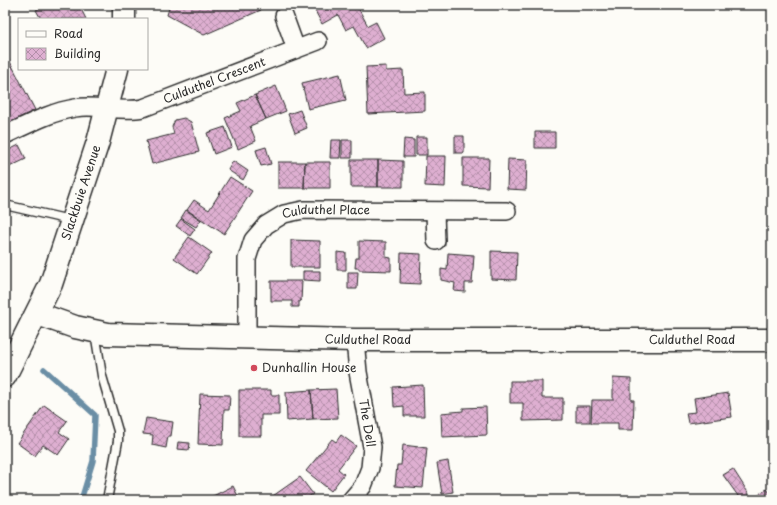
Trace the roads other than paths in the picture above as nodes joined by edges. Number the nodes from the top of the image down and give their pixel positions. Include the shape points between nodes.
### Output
1 (124, 5) edge
2 (284, 16) dead end
3 (124, 18) edge
4 (318, 41) dead end
5 (296, 49) junction
6 (117, 70) edge
7 (108, 108) junction
8 (5, 135) edge
9 (5, 205) edge
10 (507, 211) dead end
11 (435, 212) junction
12 (73, 221) junction
13 (436, 241) dead end
14 (38, 314) junction
15 (95, 331) junction
16 (247, 338) junction
17 (355, 340) junction
18 (772, 340) edge
19 (5, 375) edge
20 (108, 500) edge
21 (351, 500) edge

1 - 3 main road
2 - 5 street
4 - 5 street, Culduthel Crescent
5 - 7 street, Culduthel Crescent via 143,108
6 - 7 main road, Slackbuie Avenue
7 - 8 street, Culduthel Crescent via 75,108 58,112
7 - 12 main road, Slackbuie Avenue
9 - 12 lane
10 - 11 street, Culduthel Place
11 - 13 street
11 - 16 street, Culduthel Place via 303,210 284,214 266,225 253,240 247,259
12 - 14 main road, Slackbuie Avenue
14 - 15 main road, Culduthel Road
14 - 19 main road
15 - 16 main road, Culduthel Road via 108,334
15 - 20 lane via 102,376 118,431
16 - 17 main road, Culduthel Road
17 - 18 main road, Culduthel Road
17 - 21 street, The Dell via 358,372 372,447 370,468 363,486

